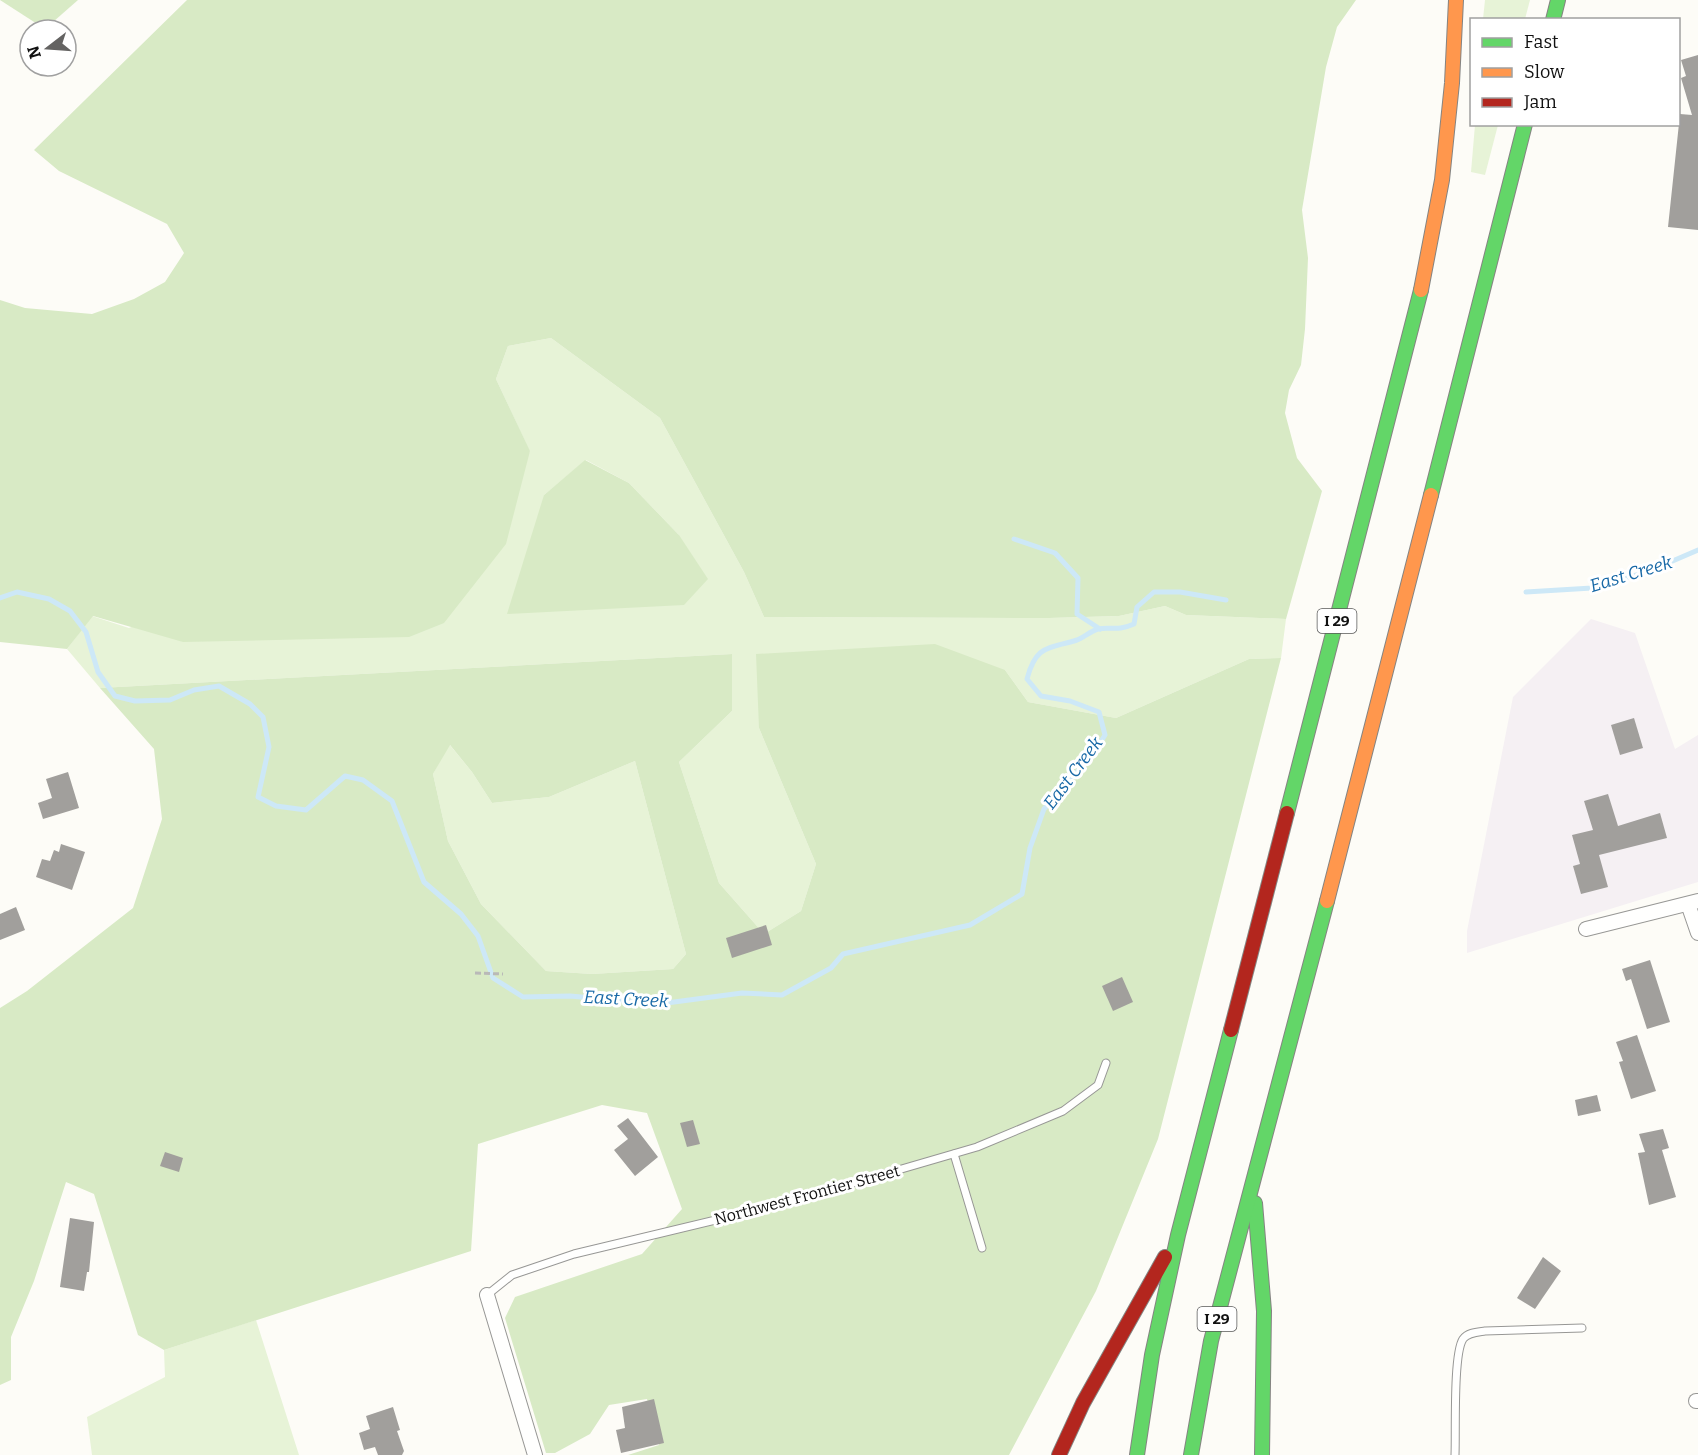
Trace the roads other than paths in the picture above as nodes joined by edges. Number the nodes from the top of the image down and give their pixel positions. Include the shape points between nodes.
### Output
1 (1456, 0) edge
2 (1558, 0) edge
3 (1554, 18) edge
4 (1524, 126) edge
5 (1693, 902) edge
6 (1586, 929) dead end
7 (1698, 933) edge
8 (1106, 1063) dead end
9 (954, 1154) junction
10 (1253, 1186) junction
11 (1178, 1234) junction
12 (982, 1248) dead end
13 (488, 1295) joint
14 (1582, 1328) dead end
15 (536, 1455) edge
16 (1059, 1455) edge
17 (1137, 1455) edge
18 (1191, 1455) edge
19 (1262, 1455) edge
20 (1455, 1455) edge

1 - 11 highway, I 29 via 1442,180 1417,310
2 - 3 highway
4 - 10 highway, I 29
5 - 6 street
5 - 7 street
8 - 9 lane, Northwest Frontier Street via 1098,1085 1063,1111
9 - 12 lane
9 - 13 lane, Northwest Frontier Street via 778,1205 574,1254 512,1275
10 - 18 highway, I 29 via 1211,1341
10 - 19 highway via 1264,1311
11 - 16 highway via 1083,1403
11 - 17 highway, I 29 via 1152,1355
13 - 15 street
14 - 20 lane via 1485,1331 1463,1339 1457,1365

